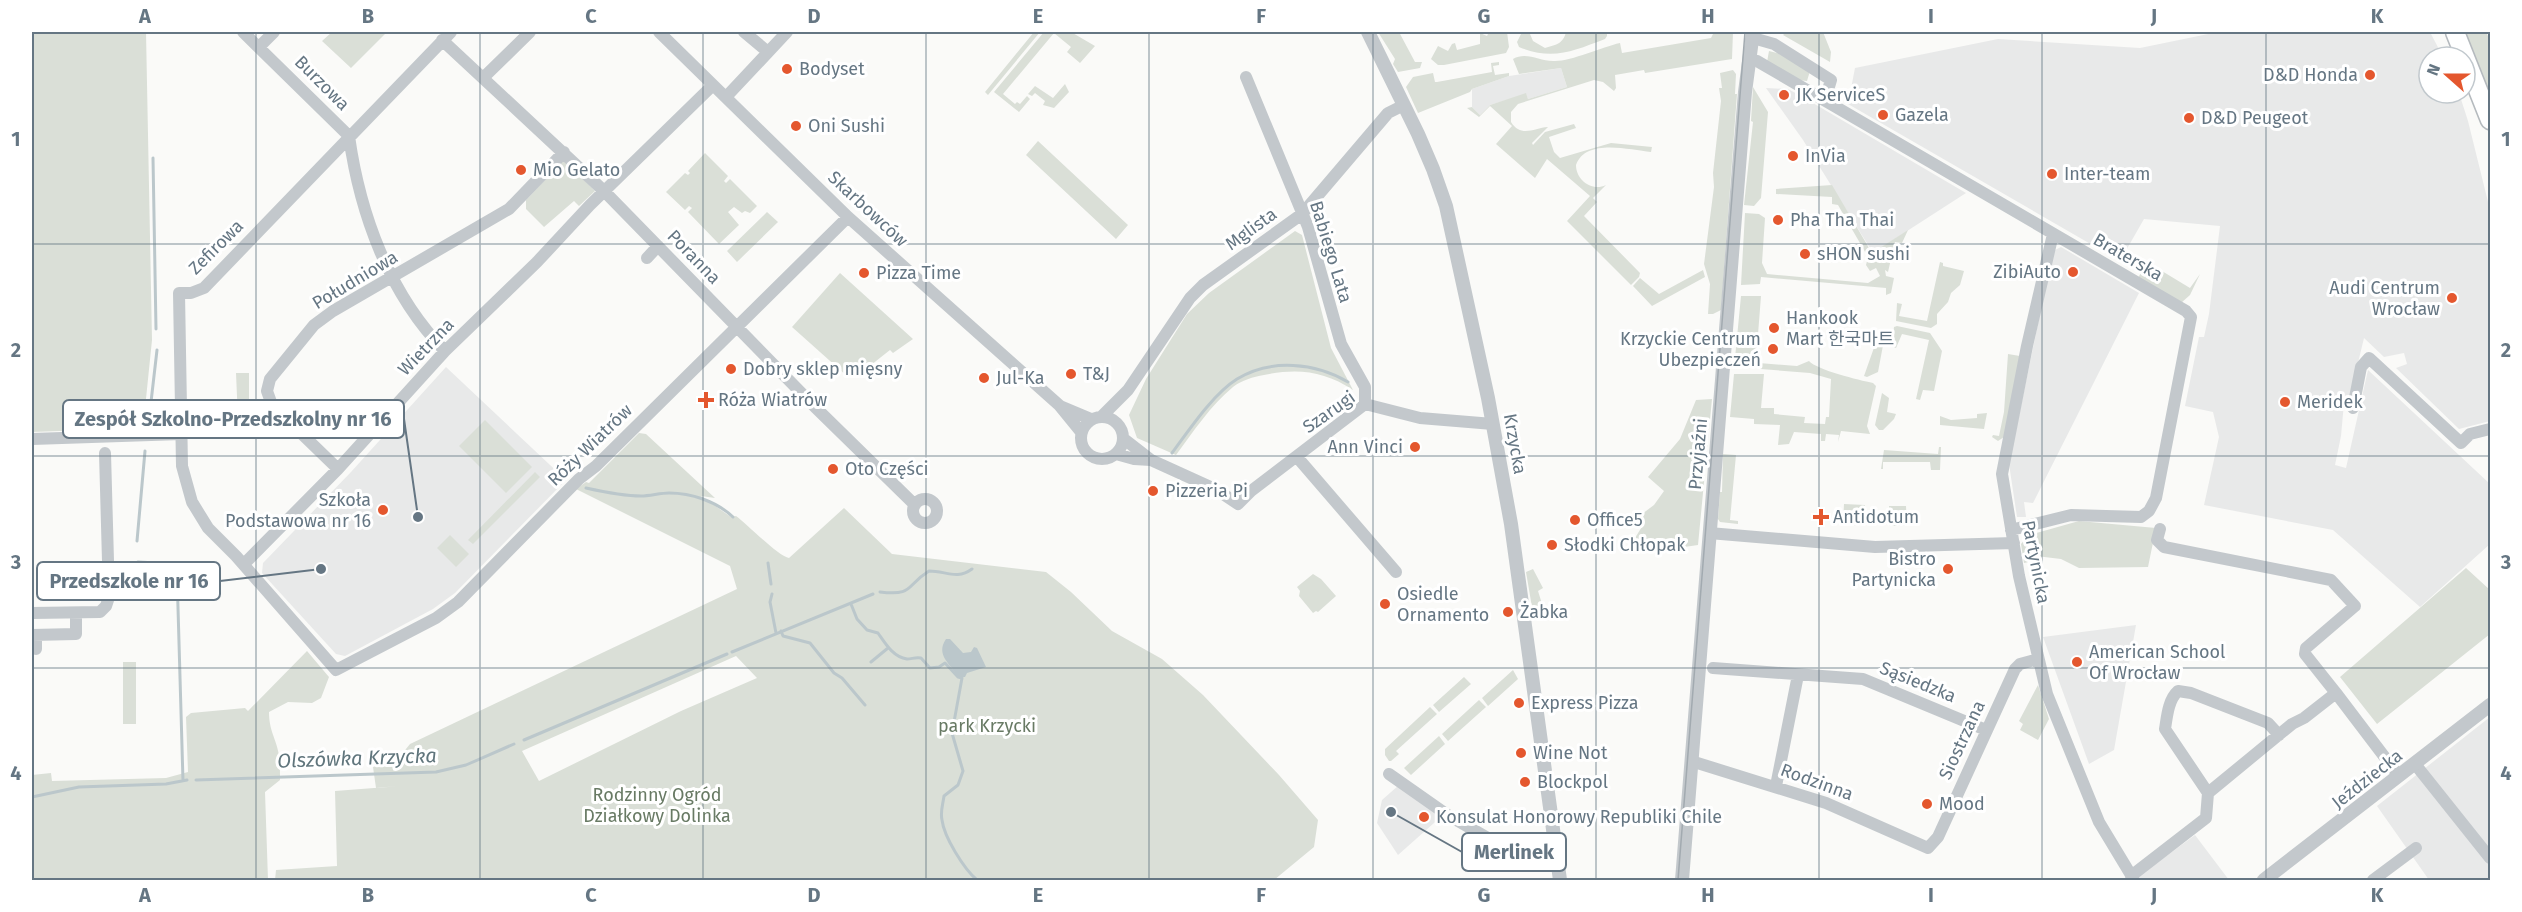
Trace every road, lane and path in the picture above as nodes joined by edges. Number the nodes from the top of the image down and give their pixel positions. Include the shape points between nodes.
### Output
1 (243, 32) edge
2 (274, 32) edge
3 (530, 32) edge
4 (659, 32) edge
5 (744, 32) edge
6 (787, 32) edge
7 (1368, 32) edge
8 (2455, 32) edge
9 (1753, 35) edge
10 (446, 36) edge
11 (259, 47) junction
12 (768, 52) junction
13 (1749, 60) junction
14 (1820, 73) junction
15 (1246, 76) dead end
16 (484, 77) junction
17 (713, 85) junction
18 (1808, 90) junction
19 (726, 97) junction
20 (1825, 100) junction
21 (1404, 105) junction
22 (2490, 120) edge
23 (349, 136) junction
24 (564, 153) junction
25 (604, 191) junction
26 (1302, 214) junction
27 (848, 217) junction
28 (2053, 234) junction
29 (658, 246) junction
30 (647, 258) dead end
31 (393, 278) junction
32 (737, 326) junction
33 (445, 351) junction
34 (1128, 390) junction
35 (1365, 404) junction
36 (1059, 405) junction
37 (2353, 408) dead end
38 (1097, 418) junction
39 (1119, 424) junction
40 (1493, 424) junction
41 (2490, 429) edge
42 (1082, 432) junction
43 (181, 434) junction
44 (32, 439) edge
45 (1124, 439) junction
46 (105, 453) dead end
47 (1116, 454) junction
48 (1297, 457) junction
49 (1150, 460) junction
50 (338, 469) junction
51 (915, 505) dead end
52 (2160, 529) dead end
53 (1709, 533) junction
54 (2012, 536) junction
55 (244, 564) junction
56 (1396, 572) dead end
57 (32, 613) edge
58 (76, 613) junction
59 (34, 635) edge
60 (36, 649) dead end
61 (2038, 659) junction
62 (1713, 668) dead end
63 (1798, 675) junction
64 (2336, 693) junction
65 (2490, 705) edge
66 (1986, 730) junction
67 (2279, 735) junction
68 (1691, 761) junction
69 (2415, 764) junction
70 (1389, 774) dead end
71 (2399, 776) junction
72 (1776, 786) junction
73 (2208, 793) junction
74 (1928, 848) joint
75 (2416, 848) dead end
76 (2490, 858) edge
77 (1557, 864) junction
78 (2132, 878) edge
79 (1560, 880) edge
80 (1682, 880) edge
81 (2264, 880) edge
82 (2373, 880) edge

1 - 11 street, Burzowa
2 - 11 street
3 - 16 street
4 - 17 street, Skarbowców
5 - 12 street
6 - 12 street
7 - 21 street, Krzycka
8 - 22 main road
9 - 13 street, Przyjaźni
9 - 14 street
10 - 16 street, Poranna
10 - 23 street, Zefirowa
11 - 23 street, Burzowa
12 - 19 street
13 - 18 street, Braterska
13 - 53 street, Przyjaźni
14 - 18 street
14 - 20 street via 1832,80
15 - 26 street, Babiego Lata
16 - 24 street, Poranna
17 - 19 street, Skarbowców
17 - 25 street, Wietrzna
18 - 20 street, Braterska
19 - 27 street, Skarbowców
20 - 28 street, Braterska
21 - 26 street, Mglista via 1388,113
21 - 40 street, Krzycka via 1444,201
23 - 31 street via 372,233
23 - 43 street, Zefirowa via 204,288 179,293
24 - 25 street, Poranna
24 - 31 street, Południowa via 509,209
25 - 29 street, Poranna
25 - 33 street, Wietrzna
26 - 34 street, Mglista via 1193,294
26 - 35 street, Babiego Lata via 1341,344 1365,387
27 - 32 street, Róży Wiatrów
27 - 36 street, Skarbowców
28 - 54 street, Partynicka via 2002,468
28 - 54 street, Braterska via 2186,311 2192,324 2156,498 2149,511 2141,517 2128,518 2071,515
29 - 30 street
29 - 32 street, Poranna
31 - 33 street via 414,313
31 - 50 street, Południowa via 314,325 268,382 267,395 272,405
32 - 51 street, Poranna
32 - 55 street, Róży Wiatrów via 458,602 436,618 336,670
33 - 50 street, Wietrzna
34 - 38 street, Mglista
34 - 39 street, Mglista
35 - 40 street, Szarugi via 1420,418
35 - 48 street, Szarugi
36 - 38 street, Skarbowców
36 - 42 street, Skarbowców
37 - 41 street via 2361,367 2369,358 2461,443 2470,434
38 - 39 street via 1108,417
38 - 42 street
39 - 45 street
40 - 77 street, Krzycka via 1516,561
42 - 47 street via 1083,447 1089,455 1103,459
43 - 44 street
43 - 55 street, Zefirowa via 182,466 192,502 208,528
45 - 47 street
45 - 49 street
46 - 58 street via 109,597 100,612
47 - 49 street
48 - 49 street, Szarugi via 1238,504 1217,490
48 - 56 street
50 - 55 street, Wietrzna
52 - 64 street via 2157,540 2164,547 2331,580 2355,606 2306,648 2305,654
53 - 54 street via 1875,547
53 - 68 street, Przyjaźni
54 - 61 street, Partynicka
57 - 58 street
58 - 59 street via 76,634
59 - 60 street
61 - 66 street, Siostrzana via 2015,669
61 - 78 street, Partynicka via 2047,694 2099,822
62 - 63 street, Sąsiedzka
63 - 66 street, Sąsiedzka via 1871,681
63 - 72 street
64 - 67 street
64 - 71 street
65 - 69 street, Jeździecka
66 - 74 street, Siostrzana via 1938,837
67 - 73 street
67 - 73 street via 2268,723 2178,691 2169,708 2165,729
68 - 72 street, Rodzinna
68 - 80 street, Przyjaźni
69 - 71 street, Jeździecka
69 - 76 street
70 - 77 street via 1446,814 1533,864
71 - 81 street, Jeździecka
72 - 74 street, Rodzinna via 1826,803
73 - 78 street via 2206,818
75 - 82 street
77 - 79 street, Krzycka

